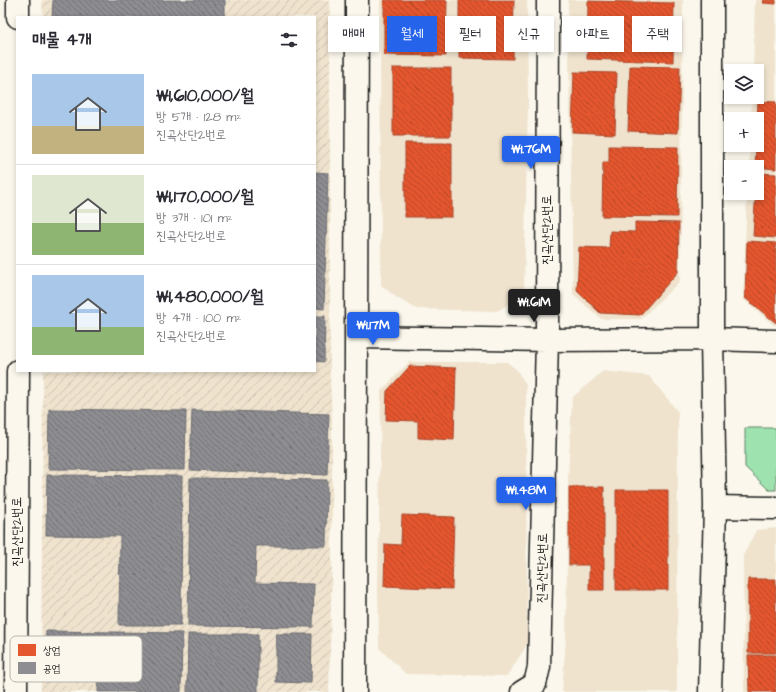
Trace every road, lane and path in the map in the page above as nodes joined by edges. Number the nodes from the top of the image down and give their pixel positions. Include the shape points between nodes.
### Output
1 (18, 0) edge
2 (358, 0) edge
3 (548, 0) edge
4 (712, 0) edge
5 (18, 16) edge
6 (356, 337) junction
7 (712, 339) junction
8 (547, 340) junction
9 (776, 341) edge
10 (18, 372) edge
11 (715, 507) junction
12 (776, 508) edge
13 (16, 636) edge
14 (16, 682) edge
15 (16, 692) edge
16 (355, 692) edge
17 (522, 692) edge
18 (710, 692) edge

1 - 5 street
2 - 6 street
3 - 8 street, 진곡산단2번로
4 - 7 street
6 - 8 street
6 - 16 street
7 - 8 street
7 - 9 street
7 - 11 street
8 - 17 street, 진곡산단2번로 via 539,667 535,684
10 - 13 street, 진곡산단2번로
11 - 12 street
11 - 18 street
14 - 15 street, 진곡산단2번로

